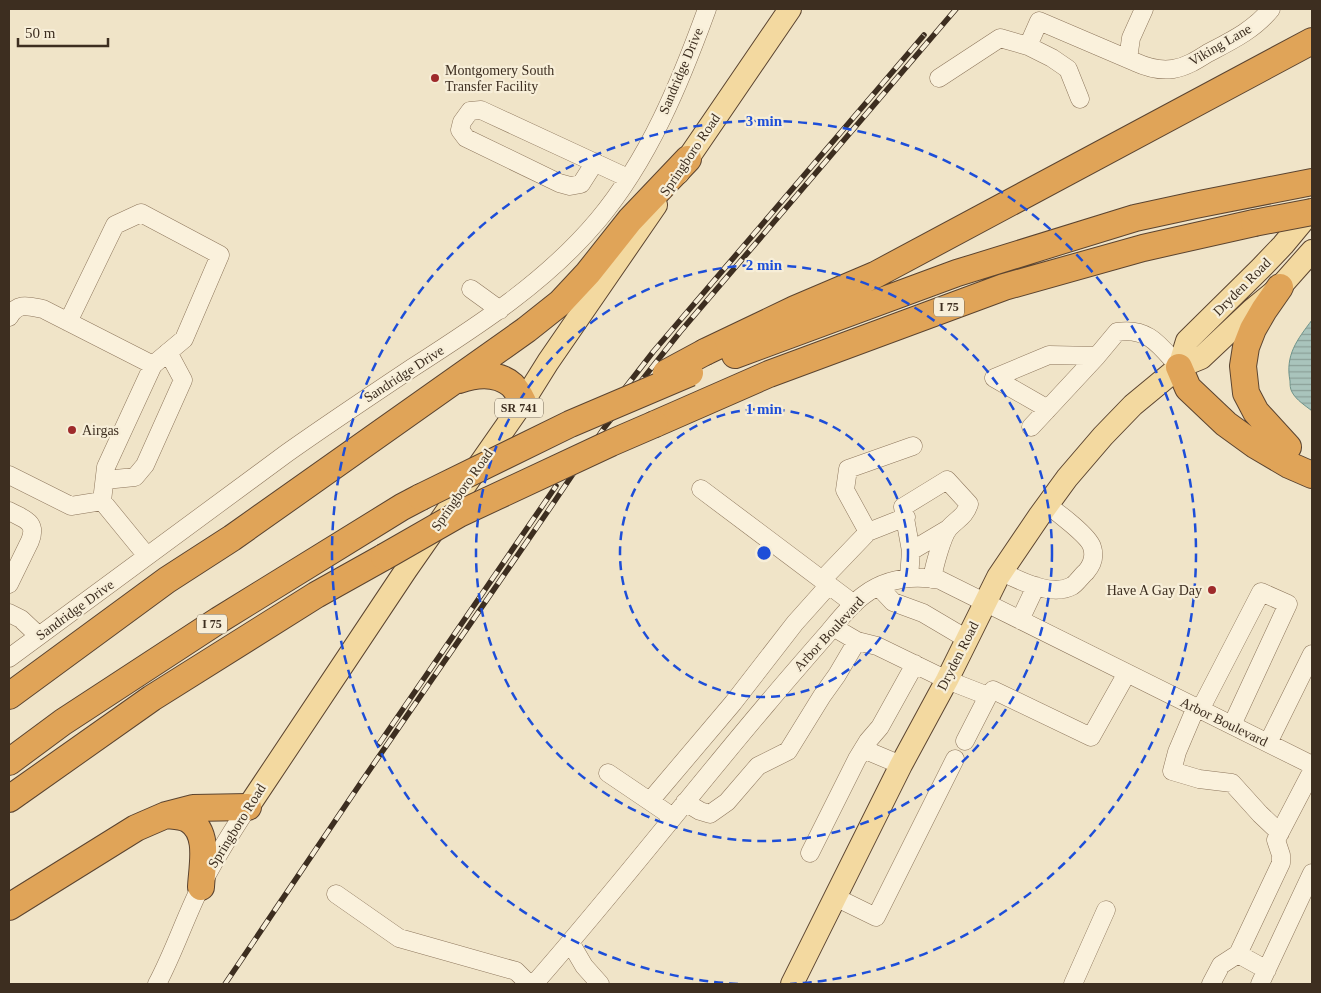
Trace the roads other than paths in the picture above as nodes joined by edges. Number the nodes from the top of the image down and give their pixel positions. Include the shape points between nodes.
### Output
1 (707, 9) edge
2 (790, 9) edge
3 (1144, 9) edge
4 (1271, 9) edge
5 (1312, 41) edge
6 (1028, 46) junction
7 (1131, 61) junction
8 (939, 78) dead end
9 (1080, 99) dead end
10 (688, 159) junction
11 (595, 162) junction
12 (628, 178) junction
13 (1312, 182) edge
14 (1312, 211) edge
15 (1312, 251) edge
16 (1280, 287) junction
17 (471, 289) dead end
18 (500, 310) junction
19 (9, 316) edge
20 (68, 322) junction
21 (168, 352) junction
22 (1098, 356) junction
23 (698, 363) junction
24 (153, 365) junction
25 (1179, 367) junction
26 (447, 386) junction
27 (523, 402) junction
28 (1048, 409) junction
29 (1031, 427) dead end
30 (913, 446) dead end
31 (1288, 447) junction
32 (1312, 460) edge
33 (9, 475) edge
34 (1312, 475) edge
35 (105, 480) junction
36 (701, 489) dead end
37 (102, 501) junction
38 (1047, 505) junction
39 (9, 511) edge
40 (906, 517) junction
41 (948, 529) junction
42 (868, 532) junction
43 (911, 551) junction
44 (147, 556) junction
45 (1002, 572) junction
46 (909, 578) junction
47 (932, 579) junction
48 (826, 583) junction
49 (9, 584) edge
50 (1036, 586) junction
51 (878, 587) junction
52 (854, 604) junction
53 (985, 604) junction
54 (9, 613) edge
55 (1020, 620) junction
56 (833, 627) junction
57 (39, 636) junction
58 (967, 639) junction
59 (857, 641) junction
60 (1312, 654) edge
61 (9, 658) edge
62 (915, 664) junction
63 (1127, 673) junction
64 (947, 680) junction
65 (9, 696) edge
66 (988, 696) junction
67 (1198, 708) junction
68 (1232, 725) junction
69 (965, 740) dead end
70 (1268, 744) junction
71 (863, 749) junction
72 (955, 760) dead end
73 (9, 762) edge
74 (901, 765) junction
75 (1312, 765) edge
76 (1312, 771) edge
77 (608, 773) dead end
78 (9, 799) edge
79 (650, 801) junction
80 (685, 802) junction
81 (248, 806) junction
82 (166, 814) junction
83 (673, 817) junction
84 (1280, 833) junction
85 (810, 853) dead end
86 (1312, 873) edge
87 (201, 887) junction
88 (336, 894) dead end
89 (835, 897) junction
90 (9, 907) edge
91 (1106, 910) dead end
92 (570, 942) junction
93 (1238, 954) junction
94 (1263, 977) edge
95 (157, 984) edge
96 (529, 984) edge
97 (534, 984) edge
98 (600, 984) edge
99 (792, 984) edge
100 (1073, 984) edge
101 (1212, 984) edge

1 - 12 street, Sandridge Drive via 674,92
2 - 10 main road, Springboro Road / SR 741
3 - 7 street via 1131,38
4 - 7 street, Viking Lane via 1237,38 1181,67 1160,69
5 - 23 highway via 875,275 795,309
6 - 7 street, Viking Lane via 1039,21
6 - 8 street via 1000,38
6 - 9 street via 1068,69
10 - 26 highway via 630,220 560,303
10 - 27 main road, Springboro Road / SR 741
11 - 11 street via 480,110 470,111 462,122 460,130 466,138 559,183 581,184
11 - 12 street
12 - 18 street, Sandridge Drive via 577,243
13 - 23 highway, I 75 via 1135,218 966,270 738,354
14 - 25 main road, Dryden Road via 1284,245 1187,341
14 - 78 highway, I 75, bridge via 1143,248 1004,287 769,374 611,443 459,514 316,595 152,698
15 - 16 main road, Dryden Road
16 - 25 main road, Dryden Road via 1201,358
16 - 31 highway via 1253,329 1243,366 1246,393 1256,412
17 - 18 street
18 - 44 street, Sandridge Drive via 321,429
19 - 20 street via 24,305 43,309
20 - 21 street via 115,225 140,212 220,255 184,339
20 - 24 street
21 - 24 street
21 - 35 street via 183,380 146,465 135,476
22 - 25 street via 1117,332 1128,330 1150,337
22 - 28 street
22 - 28 street via 1049,355 994,378
23 - 73 highway, I 75, bridge via 402,507 219,620 63,722
24 - 35 street via 106,467
25 - 31 highway via 1198,378 1236,417
25 - 34 highway via 1188,388 1226,424 1255,445
25 - 38 main road, Dryden Road via 1133,405 1103,436
26 - 27 highway via 473,376 492,375 513,386
26 - 65 highway via 167,580
27 - 81 main road, Springboro Road / SR 741
28 - 29 street
30 - 42 street via 848,469 845,490
31 - 32 highway
33 - 37 street via 71,506
35 - 37 street
36 - 48 street
37 - 44 street
38 - 45 main road, Dryden Road
38 - 50 street via 1092,545 1094,557 1090,567 1073,585 1062,590
39 - 49 street via 28,521 33,527 33,534
40 - 41 street via 903,507 947,480 969,504 961,518
40 - 42 street
40 - 43 street
41 - 43 street
41 - 47 street
42 - 48 street
43 - 46 street
44 - 57 street, Sandridge Drive
45 - 50 street
45 - 53 main road, Dryden Road
46 - 47 street, Arbor Boulevard
46 - 51 street, Arbor Boulevard
47 - 53 street, Arbor Boulevard
48 - 52 street
48 - 79 street via 733,703
50 - 55 street
51 - 52 street, Arbor Boulevard
51 - 58 street via 892,602 922,613
52 - 56 street, Arbor Boulevard
53 - 55 street, Arbor Boulevard
53 - 58 main road, Dryden Road
54 - 57 street via 21,619
55 - 63 street, Arbor Boulevard
56 - 59 street
56 - 80 street, Arbor Boulevard
57 - 61 street, Sandridge Drive
58 - 64 main road, Dryden Road
59 - 62 street via 877,646
59 - 80 street via 788,751 758,766 727,802 710,814
60 - 70 street
62 - 64 street
62 - 71 street
63 - 66 street via 1091,737 993,690
63 - 67 street, Arbor Boulevard
64 - 66 street
64 - 74 main road, Dryden Road
66 - 69 street
67 - 68 street, Arbor Boulevard
67 - 68 street via 1261,592 1288,604
67 - 84 street via 1177,752 1172,772 1232,783
68 - 70 street, Arbor Boulevard
70 - 75 street, Arbor Boulevard
71 - 74 street
71 - 85 street
72 - 89 street via 876,917
74 - 89 main road, Dryden Road
76 - 84 street
77 - 79 street
79 - 83 street
80 - 83 street, Arbor Boulevard
81 - 82 highway via 193,808
81 - 87 street, Springboro Road
82 - 87 highway via 188,819 200,830 203,850
82 - 90 highway via 136,828
83 - 92 street, Arbor Boulevard
84 - 93 street via 1276,840 1281,863
86 - 94 street
87 - 95 street, Springboro Road
88 - 96 street via 398,938 516,972
89 - 99 main road, Dryden Road
91 - 100 street
92 - 97 street, Arbor Boulevard
92 - 98 street via 584,966
93 - 94 street
93 - 101 street via 1222,965

